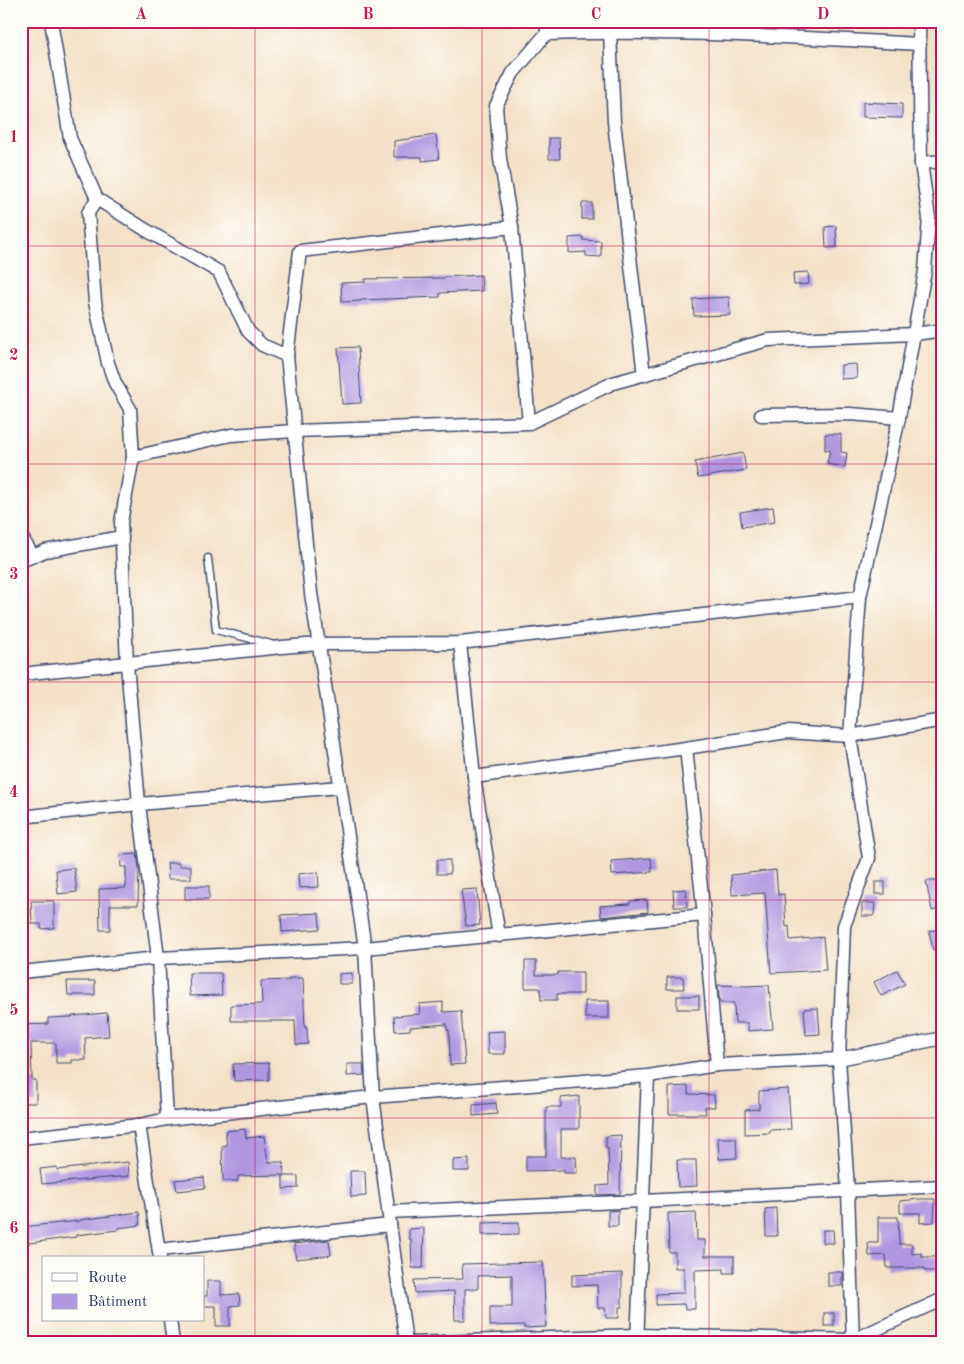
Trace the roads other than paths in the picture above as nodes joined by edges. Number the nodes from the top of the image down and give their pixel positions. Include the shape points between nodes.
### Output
1 (51, 21) edge
2 (550, 21) edge
3 (919, 21) edge
4 (740, 28) edge
5 (610, 32) junction
6 (546, 34) junction
7 (920, 44) junction
8 (943, 161) edge
9 (921, 164) junction
10 (97, 199) junction
11 (512, 227) junction
12 (943, 330) edge
13 (915, 334) junction
14 (287, 356) junction
15 (644, 375) junction
16 (761, 415) dead end
17 (899, 418) junction
18 (529, 423) junction
19 (294, 431) junction
20 (132, 457) junction
21 (21, 536) edge
22 (122, 537) junction
23 (208, 558) dead end
24 (27, 559) edge
25 (860, 597) junction
26 (460, 643) junction
27 (319, 644) junction
28 (282, 647) junction
29 (127, 664) junction
30 (21, 674) edge
31 (943, 720) edge
32 (850, 736) junction
33 (686, 748) junction
34 (474, 777) junction
35 (340, 787) junction
36 (139, 804) junction
37 (21, 817) edge
38 (704, 915) junction
39 (499, 936) junction
40 (365, 948) junction
41 (158, 958) junction
42 (21, 972) edge
43 (943, 1038) edge
44 (839, 1059) junction
45 (717, 1065) junction
46 (648, 1076) junction
47 (373, 1097) junction
48 (168, 1119) junction
49 (139, 1125) junction
50 (21, 1138) edge
51 (943, 1186) edge
52 (848, 1190) junction
53 (643, 1201) junction
54 (389, 1218) junction
55 (159, 1254) edge
56 (943, 1299) edge
57 (170, 1322) edge
58 (637, 1339) edge
59 (853, 1342) edge
60 (173, 1343) edge
61 (406, 1343) edge
62 (413, 1343) edge

1 - 10 street via 70,138
2 - 6 street
3 - 7 street
4 - 5 street
4 - 7 street
5 - 6 street
5 - 15 street via 614,122
6 - 11 street via 513,73 496,106 500,159
7 - 9 street
8 - 9 street
9 - 13 street via 929,218
10 - 14 street via 218,272 248,331 262,345
10 - 20 street via 88,213 95,302 108,363 130,409
11 - 14 street via 300,252
11 - 18 street
12 - 13 street
13 - 15 street via 768,340
13 - 17 street
14 - 19 street
15 - 18 street via 613,383
16 - 17 street via 850,414
17 - 25 street
18 - 19 street
19 - 20 street via 231,435
19 - 27 street
20 - 22 street via 121,522
21 - 24 street
22 - 24 street via 45,551
22 - 29 street
23 - 28 lane via 216,630
25 - 26 street
25 - 32 street
26 - 27 street
26 - 34 street
27 - 28 street
27 - 35 street
28 - 29 street
29 - 30 street
29 - 36 street
31 - 32 street
32 - 33 street via 787,732
32 - 44 street via 869,858 844,926
33 - 34 street
33 - 38 street
34 - 39 street
35 - 36 street
35 - 40 street
36 - 37 street
36 - 41 street
38 - 39 street
38 - 45 street
39 - 40 street
40 - 41 street
40 - 47 street
41 - 42 street
41 - 48 street
43 - 44 street
44 - 45 street
44 - 52 street
45 - 46 street
46 - 47 street
46 - 53 street
47 - 48 street
47 - 54 street
48 - 49 street
49 - 50 street
49 - 55 street
51 - 52 street
52 - 53 street
52 - 59 street
53 - 54 street
53 - 58 street
54 - 55 street
54 - 61 street
56 - 59 street
57 - 60 street
58 - 59 street
58 - 62 street

